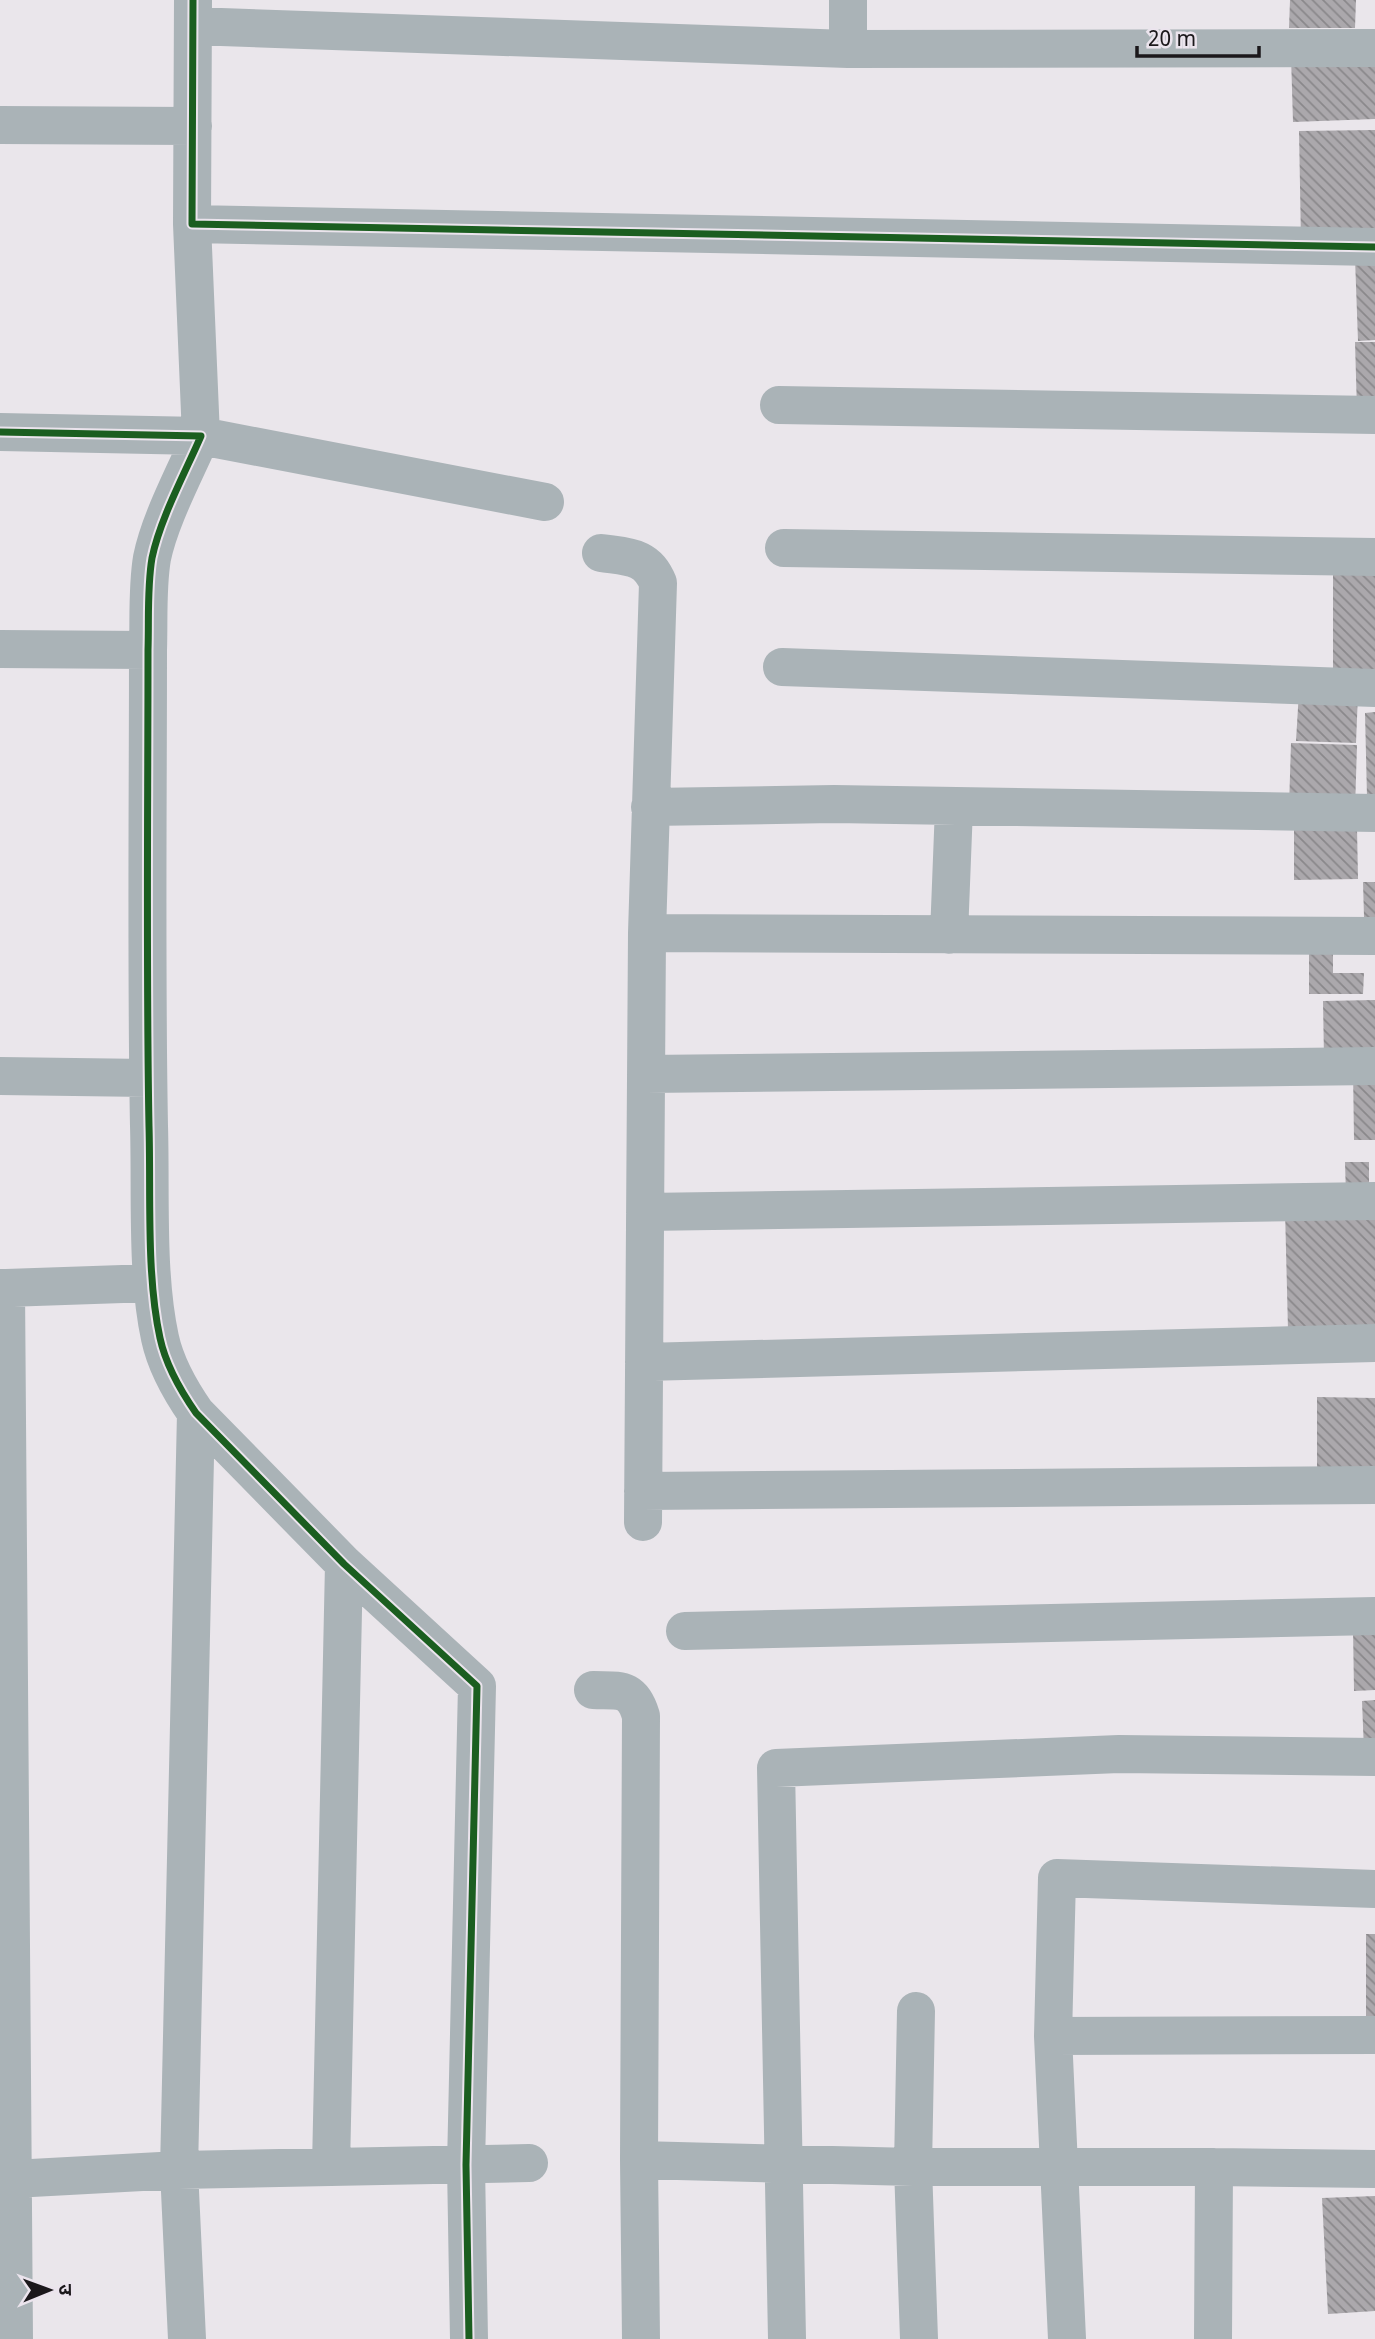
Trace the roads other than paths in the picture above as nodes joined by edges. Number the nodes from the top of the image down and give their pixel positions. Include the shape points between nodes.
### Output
1 (848, 0) edge
2 (193, 13) edge
3 (848, 48) junction
4 (1375, 48) edge
5 (0, 125) edge
6 (193, 125) junction
7 (192, 224) junction
8 (1375, 247) edge
9 (779, 405) dead end
10 (1375, 415) edge
11 (0, 432) edge
12 (201, 436) junction
13 (545, 502) dead end
14 (784, 548) dead end
15 (601, 553) dead end
16 (1375, 557) edge
17 (0, 649) edge
18 (148, 650) junction
19 (782, 667) dead end
20 (1375, 688) edge
21 (650, 807) junction
22 (954, 807) junction
23 (1375, 813) edge
24 (647, 933) junction
25 (949, 934) junction
26 (1375, 936) edge
27 (1375, 1066) edge
28 (646, 1074) junction
29 (0, 1076) edge
30 (148, 1078) junction
31 (1375, 1201) edge
32 (645, 1212) junction
33 (152, 1283) junction
34 (3, 1288) edge
35 (1375, 1343) edge
36 (644, 1362) junction
37 (196, 1413) junction
38 (1375, 1485) edge
39 (344, 1564) junction
40 (1375, 1616) edge
41 (685, 1631) dead end
42 (593, 1690) dead end
43 (5, 1740) edge
44 (1375, 1757) edge
45 (1375, 1889) edge
46 (916, 2011) dead end
47 (1375, 2035) edge
48 (1053, 2036) junction
49 (639, 2160) junction
50 (529, 2163) dead end
51 (466, 2165) junction
52 (783, 2165) junction
53 (1214, 2166) junction
54 (331, 2167) junction
55 (913, 2167) junction
56 (1058, 2168) junction
57 (1375, 2169) edge
58 (179, 2170) junction
59 (13, 2179) junction
60 (14, 2339) edge
61 (187, 2339) edge
62 (469, 2339) edge
63 (641, 2339) edge
64 (787, 2339) edge
65 (919, 2339) edge
66 (1067, 2339) edge
67 (1213, 2339) edge

1 - 3 street
2 - 3 street
2 - 6 street
3 - 4 street
5 - 6 street
6 - 7 street
7 - 8 street
7 - 12 street
9 - 10 street
11 - 12 street
12 - 13 street
12 - 18 street via 152,559
14 - 16 street
15 - 21 street via 646,563 658,583
17 - 18 street
18 - 30 street
19 - 20 street
21 - 22 street
21 - 24 street
22 - 23 street
22 - 25 street
24 - 25 street
24 - 28 street
25 - 26 street
27 - 28 street
28 - 32 street
29 - 30 street
30 - 33 street
31 - 32 street
32 - 36 street
33 - 34 street
33 - 37 street via 167,1362
34 - 43 street
35 - 36 street
36 - 38 street via 643,1507
37 - 39 street
37 - 58 street
39 - 51 street via 477,1686
39 - 54 street
40 - 41 street
42 - 49 street via 631,1695 641,1716
43 - 59 street
44 - 52 street via 1119,1754 776,1768
45 - 48 street via 1057,1878
46 - 55 street
47 - 48 street
48 - 56 street
49 - 52 street
49 - 63 street
50 - 51 street
51 - 54 street
51 - 62 street
52 - 55 street
52 - 64 street
53 - 56 street
53 - 57 street
53 - 67 street
54 - 58 street
55 - 56 street
55 - 65 street
56 - 66 street
58 - 59 street
58 - 61 street
59 - 60 street

